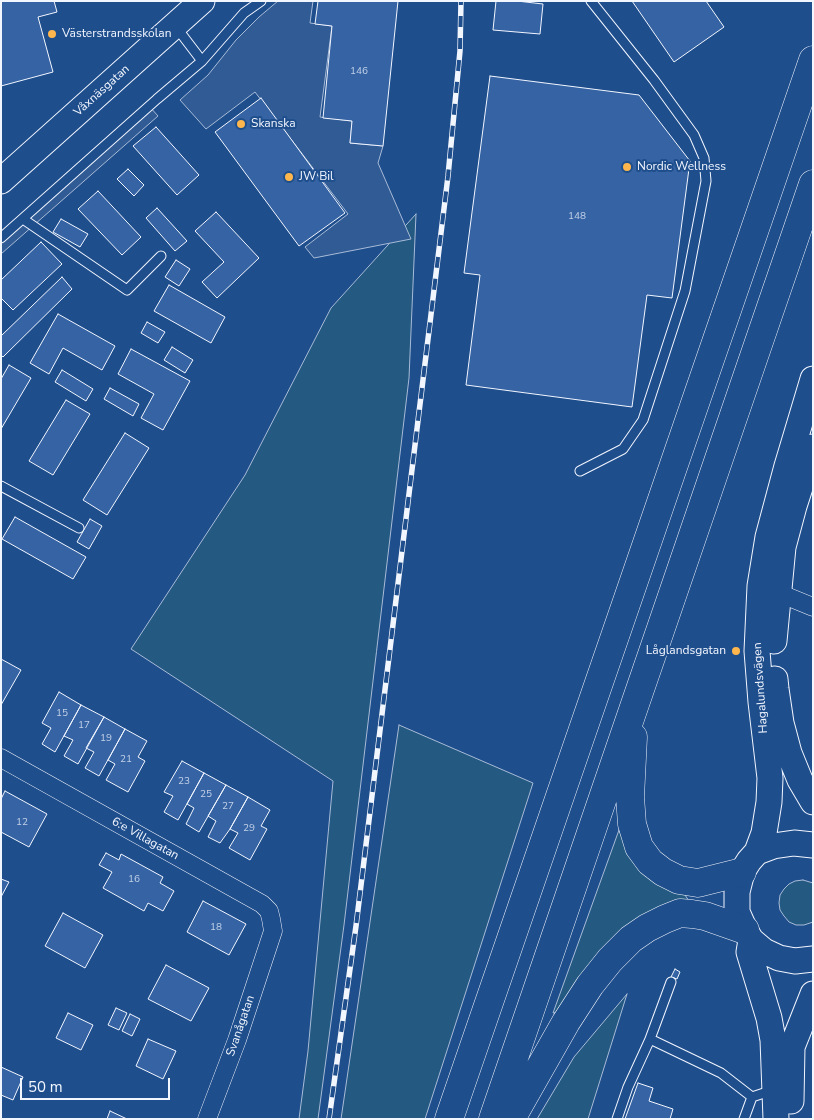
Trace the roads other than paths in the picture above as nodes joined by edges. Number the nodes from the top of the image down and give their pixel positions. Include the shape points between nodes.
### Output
1 (202, 1) edge
2 (261, 1) edge
3 (591, 1) edge
4 (175, 26) junction
5 (813, 60) edge
6 (202, 61) junction
7 (1, 181) edge
8 (813, 184) edge
9 (22, 219) junction
10 (1, 238) edge
11 (160, 256) dead end
12 (813, 379) edge
13 (813, 448) edge
14 (580, 471) dead end
15 (1, 486) edge
16 (79, 528) dead end
17 (769, 589) junction
18 (813, 607) edge
19 (634, 706) junction
20 (1, 758) edge
21 (813, 802) edge
22 (813, 845) edge
23 (750, 862) junction
24 (273, 931) joint
25 (748, 935) junction
26 (813, 959) edge
27 (671, 982) dead end
28 (813, 994) edge
29 (650, 1039) junction
30 (775, 1090) junction
31 (752, 1097) junction
32 (207, 1119) edge
33 (449, 1119) edge
34 (493, 1119) edge
35 (511, 1119) edge
36 (617, 1119) edge
37 (744, 1119) edge
38 (776, 1119) edge
39 (791, 1119) edge

1 - 4 street, Våxnäsgatan
2 - 6 lane via 244,13
3 - 14 lane via 694,135 704,158 706,181 685,291 643,420 623,449
4 - 6 lane
4 - 7 street, Våxnäsgatan
5 - 33 highway
6 - 9 lane
8 - 19 highway
9 - 10 lane
9 - 11 lane via 127,290
12 - 17 street, Hagalundsvägen via 768,537
13 - 17 street, Hagalundsvägen
15 - 16 lane
17 - 18 street
17 - 21 street, Hagalundsvägen via 777,698 782,723 800,780
17 - 23 street, Hagalundsvägen via 757,651 770,778 769,802 764,833
19 - 23 highway via 632,824 640,848 650,862 679,880 698,883
19 - 34 highway
20 - 24 street, 6:e Villagatan via 262,904 269,911
22 - 23 street via 773,846
23 - 25 street, Hagalundsvägen via 736,892 738,912
24 - 32 street, Svanågatan
25 - 26 street via 764,950 779,958 795,961
25 - 30 street, Hagalundsvägen via 749,952 773,1040
25 - 35 highway via 705,916 680,913 631,939 610,960 575,1007
27 - 29 lane
28 - 39 street via 792,1047
29 - 31 lane via 721,1073
29 - 36 lane
30 - 31 lane
30 - 38 street, Hagalundsvägen
31 - 37 lane

